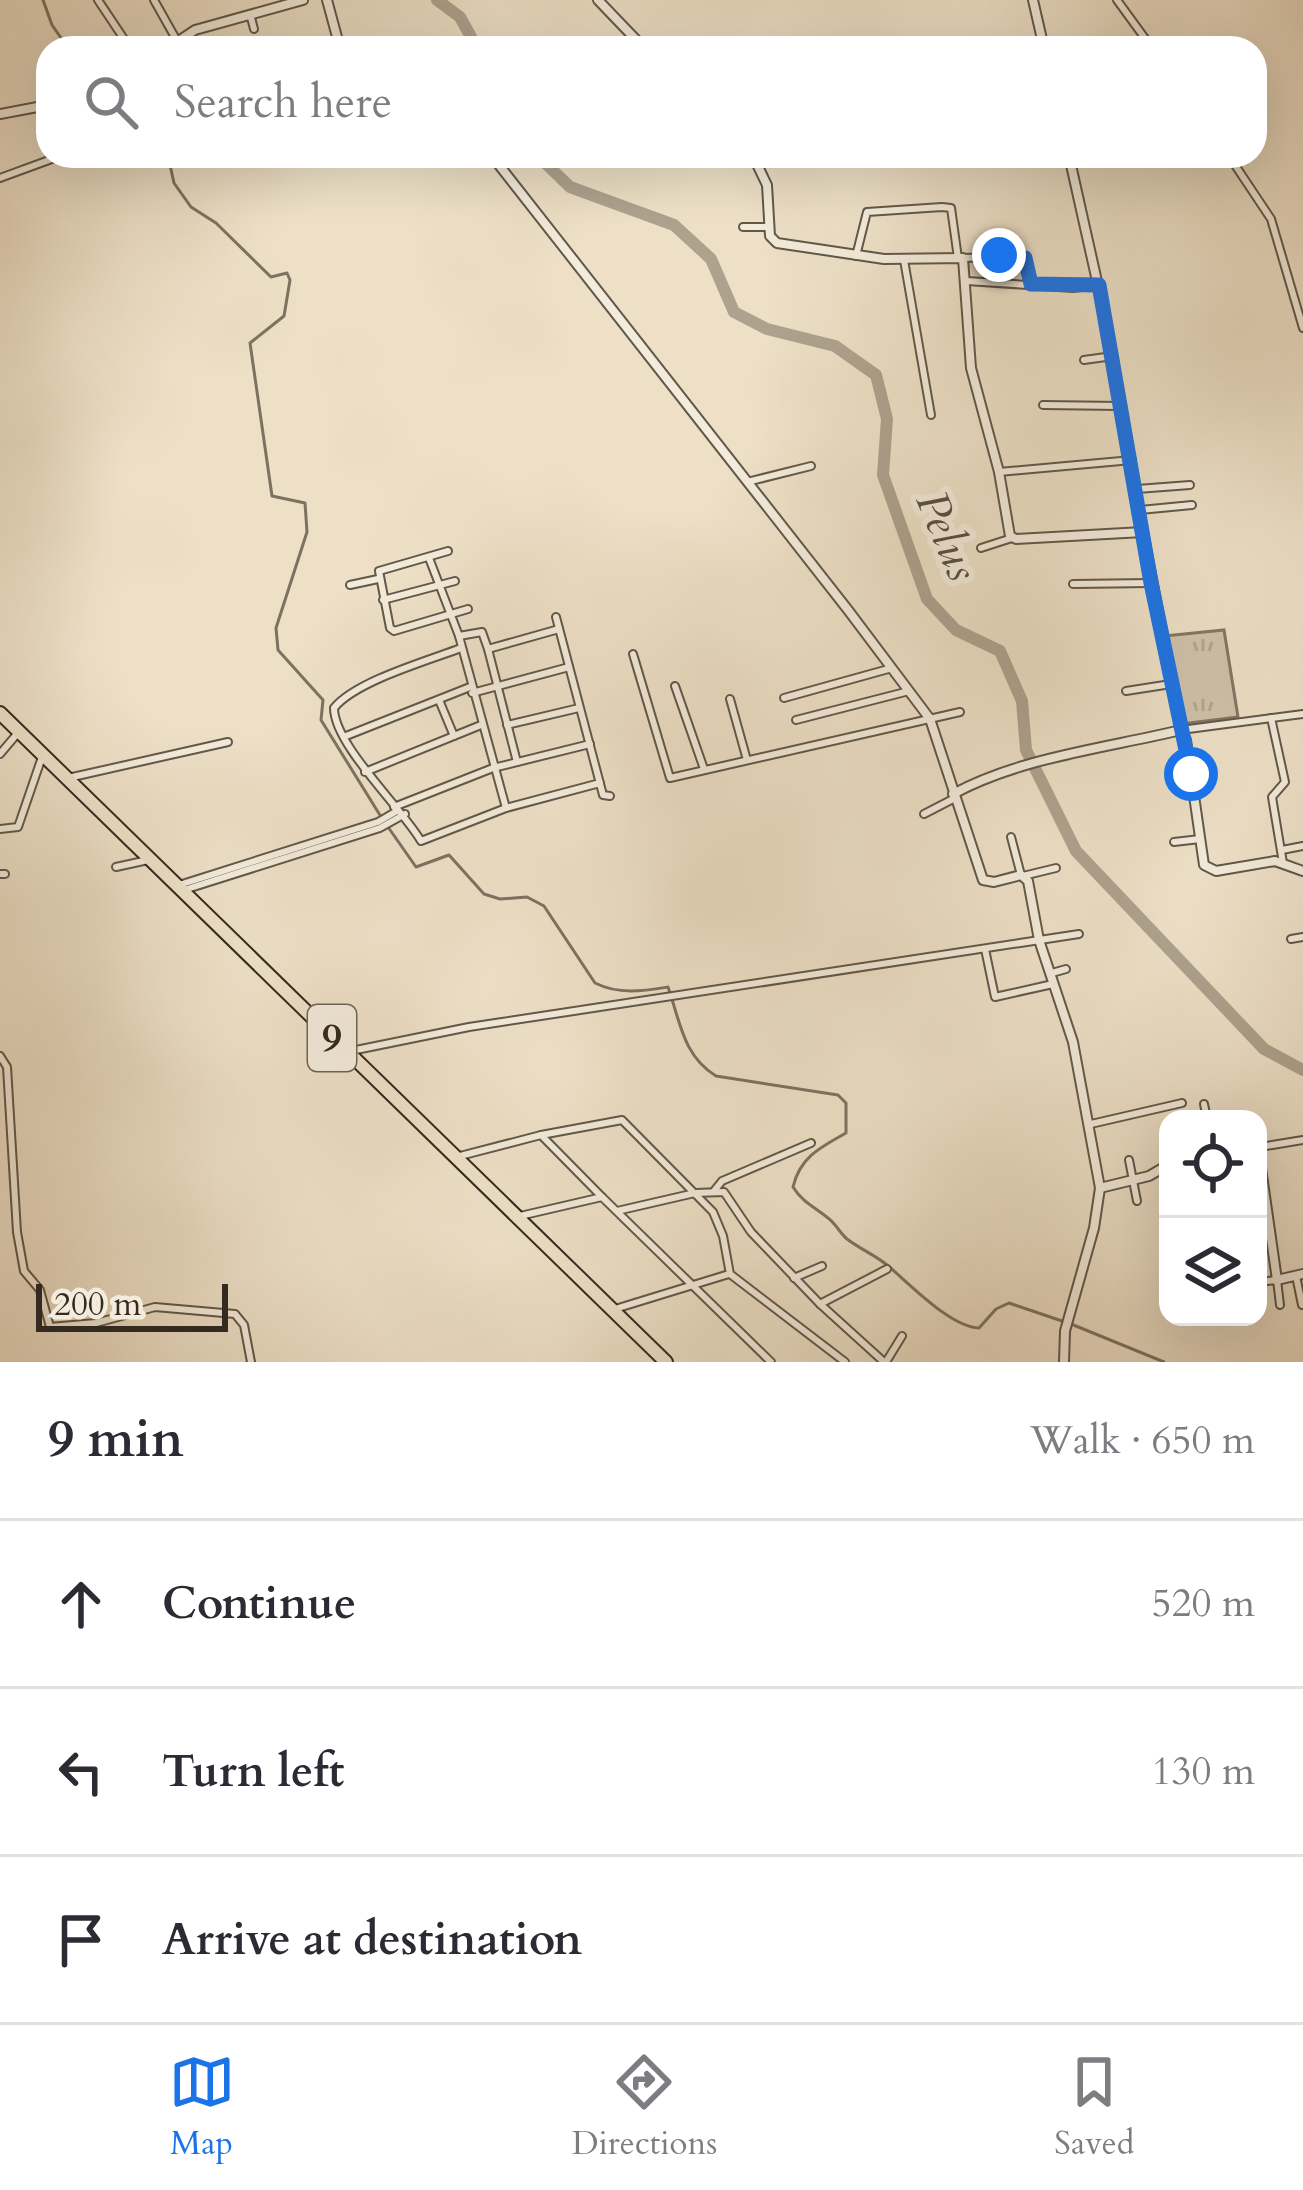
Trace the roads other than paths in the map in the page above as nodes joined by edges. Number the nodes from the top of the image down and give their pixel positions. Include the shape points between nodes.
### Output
1 (98, 0) edge
2 (154, 0) edge
3 (303, 0) edge
4 (327, 0) edge
5 (598, 0) edge
6 (1033, 0) edge
7 (1117, 0) edge
8 (250, 14) junction
9 (254, 29) dead end
10 (122, 36) edge
11 (170, 36) edge
12 (188, 36) edge
13 (337, 36) edge
14 (632, 36) edge
15 (1041, 36) edge
16 (1143, 36) edge
17 (36, 107) edge
18 (0, 114) edge
19 (36, 165) edge
20 (501, 168) edge
21 (759, 168) edge
22 (1072, 168) edge
23 (1237, 168) edge
24 (0, 178) edge
25 (743, 227) dead end
26 (769, 227) junction
27 (856, 256) junction
28 (960, 258) junction
29 (904, 260) junction
30 (967, 281) junction
31 (1031, 284) junction
32 (1099, 285) junction
33 (1303, 328) edge
34 (1113, 356) junction
35 (1084, 360) dead end
36 (1043, 405) dead end
37 (1121, 406) junction
38 (931, 416) dead end
39 (1132, 460) junction
40 (811, 466) dead end
41 (999, 472) junction
42 (747, 482) junction
43 (1190, 485) dead end
44 (1137, 489) junction
45 (1192, 506) dead end
46 (1140, 510) junction
47 (1143, 532) junction
48 (1012, 538) junction
49 (981, 548) dead end
50 (448, 551) dead end
51 (429, 558) junction
52 (378, 579) junction
53 (455, 581) dead end
54 (1151, 583) junction
55 (1073, 584) dead end
56 (350, 585) dead end
57 (438, 585) junction
58 (383, 600) junction
59 (469, 609) dead end
60 (449, 616) junction
61 (556, 617) dead end
62 (559, 629) junction
63 (458, 635) junction
64 (461, 648) junction
65 (488, 649) junction
66 (633, 654) dead end
67 (569, 667) junction
68 (892, 668) junction
69 (1171, 684) junction
70 (496, 686) junction
71 (675, 686) dead end
72 (471, 690) junction
73 (908, 691) junction
74 (1126, 691) dead end
75 (784, 698) dead end
76 (439, 699) junction
77 (730, 699) dead end
78 (580, 707) junction
79 (0, 712) edge
80 (960, 712) dead end
81 (1303, 714) edge
82 (1271, 718) junction
83 (930, 719) junction
84 (796, 720) dead end
85 (481, 725) junction
86 (507, 725) junction
87 (1181, 730) junction
88 (19, 731) junction
89 (346, 736) junction
90 (454, 736) junction
91 (228, 742) dead end
92 (590, 744) junction
93 (0, 754) edge
94 (44, 754) junction
95 (747, 760) junction
96 (517, 762) junction
97 (493, 768) junction
98 (704, 769) junction
99 (365, 772) junction
100 (68, 778) junction
101 (600, 783) junction
102 (610, 796) dead end
103 (954, 796) junction
104 (506, 808) junction
105 (399, 810) junction
106 (924, 814) dead end
107 (0, 829) edge
108 (1011, 837) dead end
109 (1200, 839) junction
110 (1174, 842) dead end
111 (1303, 846) edge
112 (1282, 850) junction
113 (153, 860) junction
114 (1303, 860) edge
115 (1283, 863) junction
116 (116, 867) dead end
117 (1056, 868) dead end
118 (1299, 870) edge
119 (1022, 875) junction
120 (182, 888) junction
121 (1078, 934) dead end
122 (1303, 937) edge
123 (1291, 938) dead end
124 (1039, 940) junction
125 (985, 949) junction
126 (1066, 969) dead end
127 (1054, 978) junction
128 (347, 1052) junction
129 (0, 1056) edge
130 (1182, 1103) dead end
131 (1204, 1104) dead end
132 (1205, 1110) edge
133 (1091, 1124) junction
134 (541, 1135) junction
135 (1303, 1140) edge
136 (811, 1144) dead end
137 (1267, 1146) edge
138 (458, 1157) junction
139 (1129, 1160) dead end
140 (1159, 1169) edge
141 (1133, 1180) junction
142 (1100, 1188) junction
143 (714, 1191) junction
144 (695, 1193) junction
145 (602, 1197) junction
146 (1137, 1201) dead end
147 (1267, 1210) edge
148 (617, 1211) junction
149 (518, 1217) junction
150 (822, 1266) dead end
151 (887, 1269) dead end
152 (730, 1274) junction
153 (1299, 1275) edge
154 (794, 1278) junction
155 (1276, 1280) junction
156 (1267, 1281) edge
157 (693, 1284) junction
158 (820, 1304) junction
159 (1280, 1305) dead end
160 (1302, 1306) edge
161 (612, 1310) junction
162 (902, 1336) dead end
163 (842, 1361) edge
164 (883, 1361) edge
165 (251, 1362) edge
166 (666, 1362) edge
167 (771, 1362) edge
168 (868, 1362) edge
169 (1064, 1362) edge

1 - 10 street
2 - 11 street
3 - 8 street
4 - 13 street
5 - 14 street
6 - 15 street
7 - 16 street
8 - 9 street
8 - 12 street
17 - 18 street
19 - 24 street
20 - 42 street
21 - 26 street
22 - 32 street
23 - 33 street via 1270,219
25 - 26 street
26 - 27 street via 780,244
27 - 28 street via 867,212 942,207 954,215
27 - 29 street
28 - 29 street
28 - 30 street
28 - 31 street via 1022,256
29 - 38 street
30 - 31 street
30 - 41 street via 970,368
31 - 32 street
32 - 34 street
34 - 35 street
34 - 37 street
36 - 37 street
37 - 39 street
39 - 41 street
39 - 44 street
40 - 42 street
41 - 48 street
42 - 68 street
43 - 44 street
44 - 46 street
45 - 46 street
46 - 47 street
47 - 48 street
47 - 54 street
48 - 49 street
50 - 51 street
51 - 52 street via 381,570
51 - 57 street
52 - 56 street
52 - 58 street
53 - 57 street
54 - 55 street
54 - 69 street
57 - 58 street
57 - 60 street
58 - 60 street via 392,631
59 - 60 street
60 - 63 street
61 - 62 street
62 - 65 street
62 - 67 street
63 - 64 street
63 - 65 street via 482,632
64 - 72 street
64 - 89 street via 341,699 333,714
65 - 70 street
66 - 98 street via 670,778
67 - 70 street
67 - 78 street
68 - 73 street
68 - 75 street
69 - 74 street
69 - 87 street
70 - 72 street
70 - 86 street
71 - 98 street
72 - 76 street
72 - 85 street
73 - 83 street
73 - 84 street
76 - 89 street
76 - 90 street
77 - 95 street
78 - 86 street
78 - 92 street
79 - 88 highway, 9
80 - 83 street
81 - 82 street
82 - 87 street
82 - 112 street via 1286,782 1272,797
83 - 95 street
83 - 103 street
85 - 90 street
85 - 97 street
86 - 96 street
87 - 103 street via 1049,761
87 - 109 street
88 - 93 street
88 - 94 highway, 9
89 - 99 street
90 - 99 street
91 - 100 street
92 - 96 street
92 - 101 street
94 - 100 highway, 9
94 - 107 street via 18,827
95 - 98 street
96 - 97 street
97 - 104 street
97 - 105 street
99 - 105 street
100 - 113 highway, 9
101 - 102 street
101 - 104 street
103 - 106 street
103 - 119 street via 983,880
104 - 105 street via 426,842
105 - 120 street via 383,823
108 - 119 street
109 - 110 street
109 - 115 street via 1210,870
111 - 112 street
112 - 115 street
113 - 116 street
113 - 120 highway, 9
114 - 118 street
115 - 118 street
117 - 119 street
119 - 124 street
120 - 128 highway, 9
121 - 124 street
122 - 123 street
124 - 125 street
124 - 127 street
125 - 127 street via 995,997
125 - 128 street
126 - 127 street
127 - 133 street
128 - 138 highway, 9
129 - 165 street via 24,1270 40,1290 50,1327 155,1307 235,1314
130 - 133 street
131 - 132 street
133 - 142 street
134 - 138 street
134 - 144 street via 622,1120
134 - 145 street
135 - 137 street
136 - 143 street
138 - 149 highway, 9
139 - 141 street
140 - 141 street
141 - 142 street
141 - 146 street
142 - 169 street
143 - 144 street
143 - 154 street via 724,1192
144 - 148 street
144 - 152 street via 718,1222
145 - 148 street
145 - 149 street
147 - 155 street
148 - 157 street
149 - 161 highway, 9
150 - 154 street
151 - 158 street
152 - 157 street
152 - 163 street
153 - 155 street
153 - 160 street
154 - 158 street
155 - 156 street
155 - 159 street
157 - 161 street
157 - 167 street
158 - 164 street
161 - 166 highway, 9
162 - 164 street
164 - 168 street

